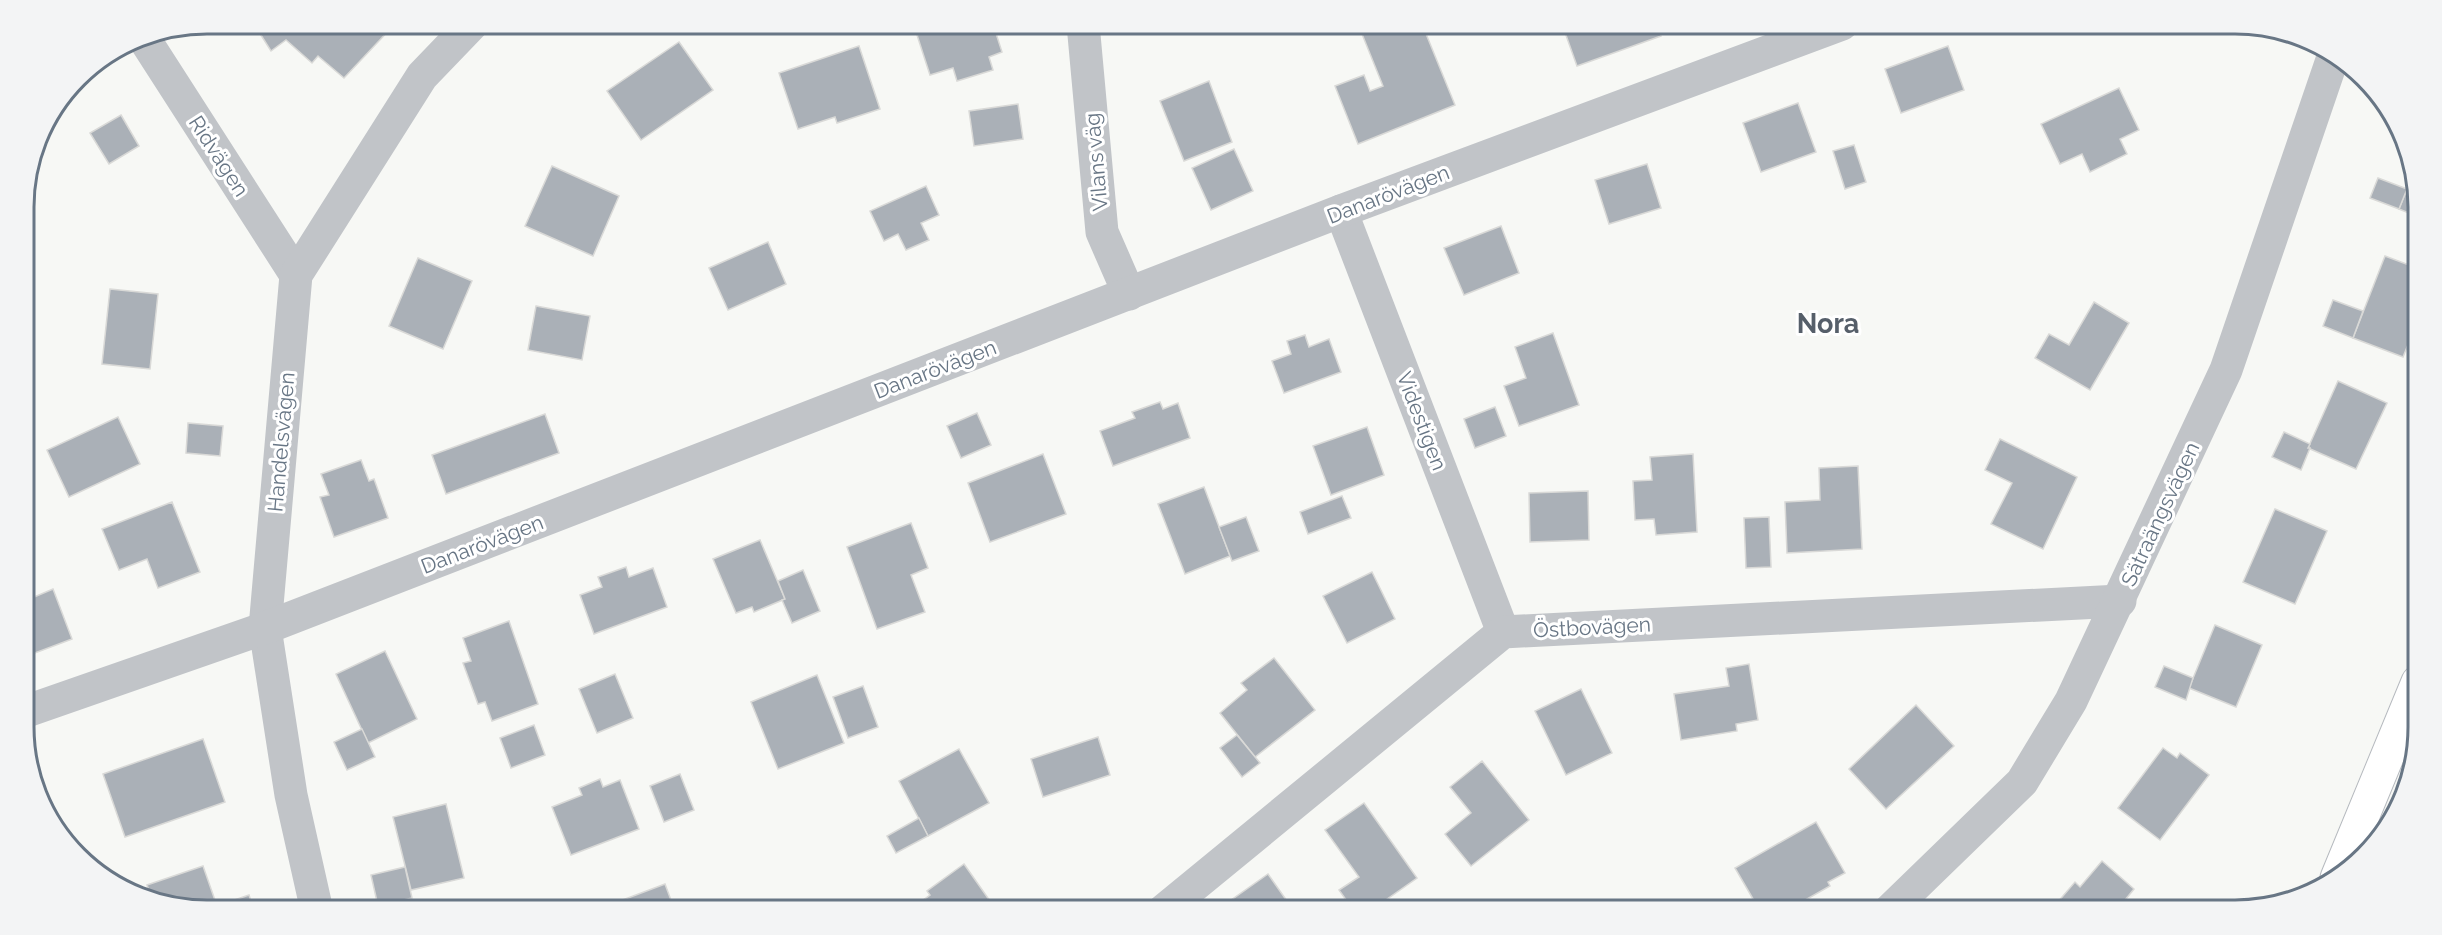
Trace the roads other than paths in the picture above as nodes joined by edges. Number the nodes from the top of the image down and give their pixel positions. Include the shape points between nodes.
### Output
1 (461, 35) edge
2 (1084, 35) edge
3 (1813, 35) edge
4 (148, 46) edge
5 (2331, 64) edge
6 (1341, 211) junction
7 (296, 275) junction
8 (1129, 294) junction
9 (2120, 601) junction
10 (264, 628) junction
11 (1503, 632) junction
12 (2408, 706) edge
13 (35, 708) edge
14 (2344, 862) edge
15 (315, 900) edge
16 (1176, 900) edge
17 (1900, 900) edge

1 - 7 street, Handelsvägen via 422,76
2 - 8 street, Vilans väg via 1102,232
3 - 6 street, Danarövägen
4 - 7 street, Ridvägen
5 - 9 street, Sätraängsvägen via 2226,370
6 - 8 street, Danarövägen
6 - 11 street, Videstigen
7 - 10 street, Handelsvägen
8 - 10 street, Danarövägen
9 - 11 street, Östbovägen
9 - 17 street, Sätraängsvägen via 2071,701 2022,782
10 - 13 street, Danarövägen
10 - 15 street, Handelsvägen via 291,795
11 - 16 street, Östbovägen
12 - 14 main road

